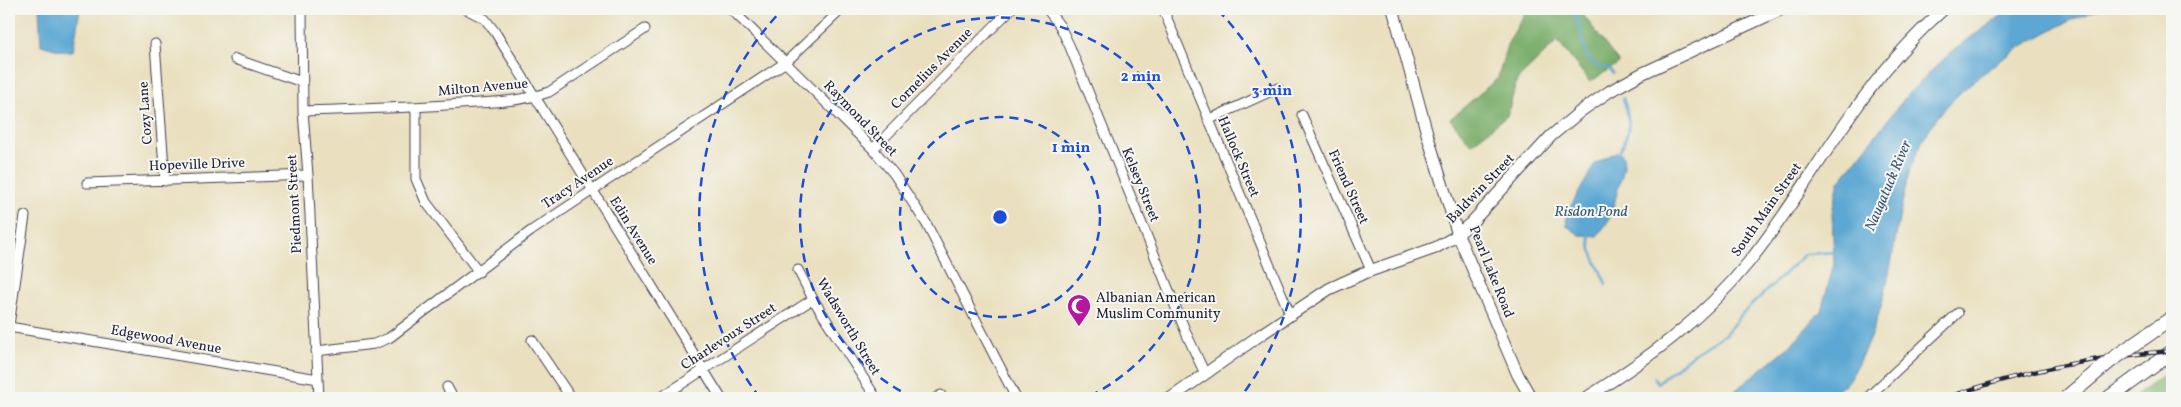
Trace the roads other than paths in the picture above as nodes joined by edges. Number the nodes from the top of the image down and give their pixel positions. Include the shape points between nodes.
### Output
1 (302, 9) edge
2 (466, 9) edge
3 (731, 9) edge
4 (842, 9) edge
5 (1011, 9) edge
6 (1047, 9) edge
7 (1163, 9) edge
8 (1393, 9) edge
9 (1782, 9) edge
10 (1944, 9) edge
11 (645, 29) dead end
12 (155, 44) dead end
13 (235, 59) dead end
14 (786, 62) junction
15 (302, 82) junction
16 (1278, 88) dead end
17 (536, 97) junction
18 (416, 108) junction
19 (303, 111) junction
20 (1302, 115) dead end
21 (1208, 120) junction
22 (873, 149) junction
23 (308, 175) junction
24 (164, 180) junction
25 (87, 183) dead end
26 (592, 191) junction
27 (25, 216) dead end
28 (1458, 234) junction
29 (798, 270) dead end
30 (1371, 270) junction
31 (479, 272) junction
32 (813, 299) junction
33 (1958, 313) dead end
34 (1290, 314) junction
35 (2172, 318) edge
36 (9, 326) edge
37 (532, 340) dead end
38 (316, 351) junction
39 (2172, 352) edge
40 (704, 370) junction
41 (1205, 374) junction
42 (318, 379) junction
43 (447, 387) dead end
44 (318, 398) edge
45 (453, 398) edge
46 (571, 398) edge
47 (660, 398) edge
48 (721, 398) edge
49 (876, 398) edge
50 (1016, 398) edge
51 (1171, 398) edge
52 (1531, 398) edge
53 (1586, 398) edge
54 (1867, 398) edge
55 (2066, 398) edge
56 (2108, 398) edge

1 - 15 street, Piedmont Street
2 - 17 street, Edin Avenue via 485,19
3 - 14 street, Raymond Street
4 - 14 street, Tracy Avenue
5 - 22 street, Cornelius Avenue
6 - 41 street, Kelsey Street via 1060,26 1073,54 1179,318
7 - 21 street, Hallock Street
8 - 28 main road, Pearl Lake Road
9 - 28 main road, Baldwin Street via 1641,74 1591,104 1552,136
10 - 53 main road, South Main Street via 1909,42 1876,81 1763,244 1729,286 1682,331
11 - 17 street, Milton Avenue via 549,92
12 - 24 street, Cozy Lane
13 - 15 street
14 - 22 street, Raymond Street
14 - 26 street, Tracy Avenue
15 - 19 street, Piedmont Street
16 - 21 street
17 - 18 street, Milton Avenue
17 - 26 street, Edin Avenue
18 - 19 street, Milton Avenue
18 - 31 street via 416,179 426,202
19 - 23 street, Piedmont Street
20 - 30 street, Friend Street
21 - 34 street, Hallock Street
22 - 50 street, Raymond Street via 926,223
23 - 24 street, Hopeville Drive
23 - 38 street, Piedmont Street
24 - 25 street, Hopeville Drive
26 - 31 street, Tracy Avenue via 531,231
26 - 40 street, Edin Avenue
27 - 36 street
28 - 30 main road, Baldwin Street via 1435,248
28 - 52 main road, Pearl Lake Road via 1518,375
29 - 32 street, Wadsworth Street
30 - 34 main road, Baldwin Street via 1329,289
31 - 38 street, Tracy Avenue via 389,338 374,344
32 - 40 street, Charlevoux Street
32 - 49 street, Wadsworth Street
33 - 54 street
34 - 41 main road, Baldwin Street
35 - 55 highway, bridge via 2110,361
36 - 42 street, Edgewood Avenue
37 - 46 street
38 - 42 street, Piedmont Street
39 - 56 highway
40 - 47 street, Charlevoux Street
40 - 48 street, Edin Avenue
41 - 51 main road, Baldwin Street
42 - 44 street, Piedmont Street
43 - 45 street

